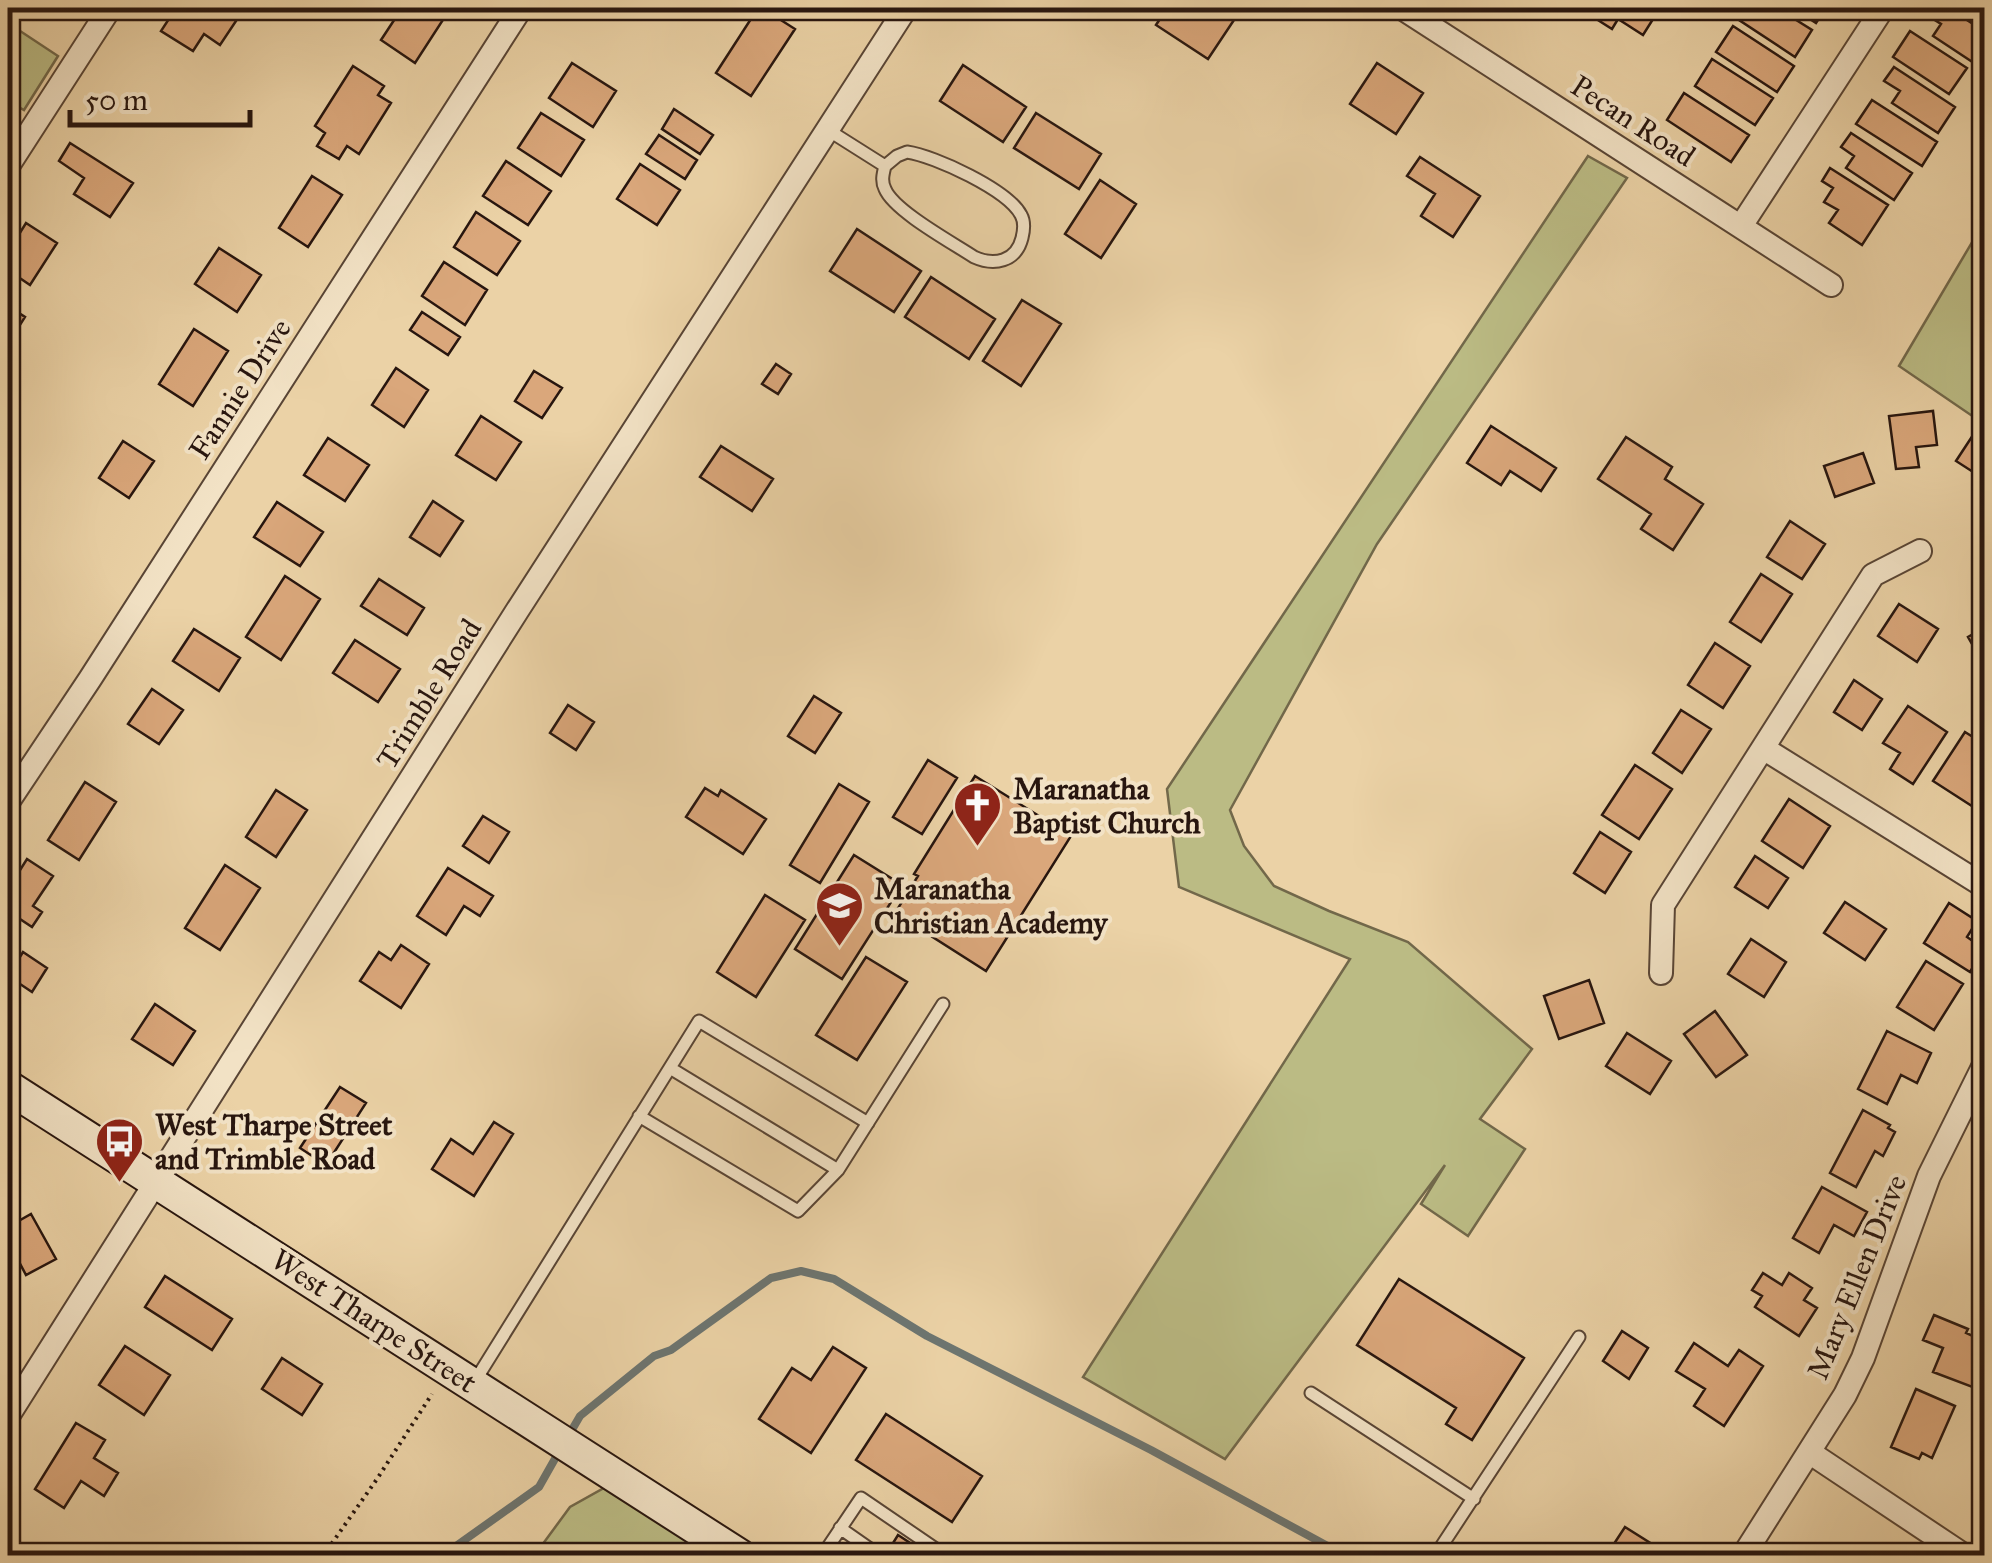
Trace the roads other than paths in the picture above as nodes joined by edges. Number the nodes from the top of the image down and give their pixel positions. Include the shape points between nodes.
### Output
1 (110, 8) edge
2 (521, 8) edge
3 (906, 8) edge
4 (1402, 8) edge
5 (1883, 8) edge
6 (828, 130) junction
7 (8, 166) edge
8 (885, 166) junction
9 (1741, 226) junction
10 (1831, 285) dead end
11 (1920, 551) dead end
12 (1763, 748) junction
13 (8, 802) edge
14 (1984, 886) edge
15 (1660, 973) dead end
16 (943, 1004) dead end
17 (1984, 1065) edge
18 (670, 1068) junction
19 (8, 1087) edge
20 (639, 1116) junction
21 (868, 1123) junction
22 (838, 1170) junction
23 (156, 1182) junction
24 (1578, 1337) dead end
25 (460, 1377) junction
26 (1311, 1393) dead end
27 (8, 1416) edge
28 (1808, 1452) junction
29 (1474, 1499) junction
30 (840, 1528) junction
31 (740, 1556) edge
32 (822, 1556) edge
33 (880, 1556) edge
34 (946, 1556) edge
35 (1435, 1556) edge
36 (1743, 1556) edge
37 (1964, 1556) edge

1 - 7 street
2 - 13 street, Fannie Drive
3 - 6 street, Trimble Road
4 - 9 street, Pecan Road
5 - 9 street
6 - 8 lane
6 - 23 street, Trimble Road
8 - 8 lane via 886,194 897,206 974,257 1000,261 1020,248 1022,216 988,186 915,153
9 - 10 street, Pecan Road
11 - 12 street via 1872,575
12 - 14 street
12 - 15 street via 1664,905
16 - 21 lane
17 - 28 street, Mary Ellen Drive via 1928,1176 1863,1358
18 - 20 lane
18 - 21 lane via 698,1021
18 - 22 lane
19 - 23 main road, West Tharpe Street
20 - 22 lane via 798,1212
20 - 25 lane
21 - 22 lane
23 - 25 main road, West Tharpe Street
23 - 27 street, Trimble Road
24 - 29 lane
25 - 31 main road, West Tharpe Street
26 - 29 lane
28 - 36 street, Mary Ellen Drive
28 - 37 street
29 - 35 lane
30 - 32 lane
30 - 33 lane
30 - 34 lane via 861,1498

